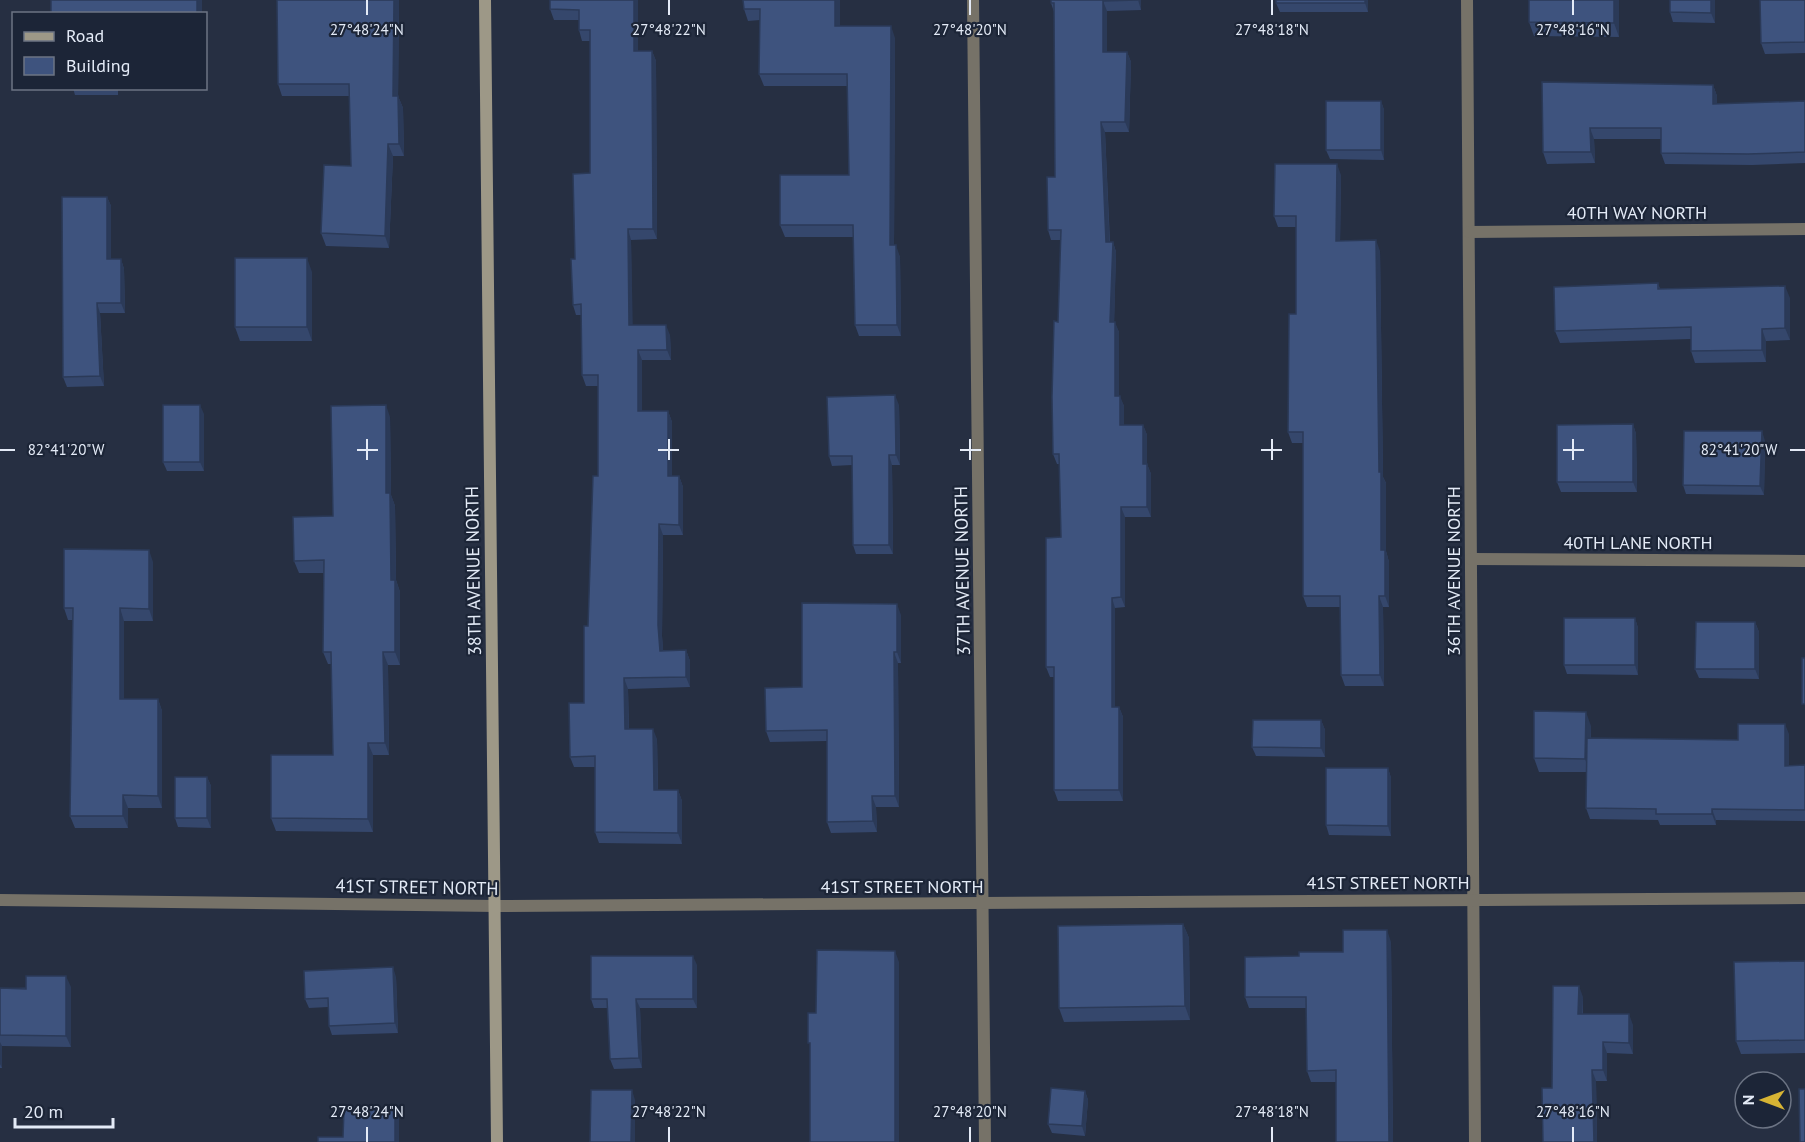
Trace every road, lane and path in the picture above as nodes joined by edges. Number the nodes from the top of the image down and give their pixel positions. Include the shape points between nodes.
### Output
1 (484, 0) edge
2 (972, 0) edge
3 (1467, 0) edge
4 (1805, 229) edge
5 (1468, 232) junction
6 (1471, 559) junction
7 (1805, 561) edge
8 (1805, 898) edge
9 (1473, 899) junction
10 (0, 900) edge
11 (984, 903) junction
12 (495, 906) junction
13 (498, 1142) edge
14 (985, 1142) edge
15 (1475, 1142) edge

1 - 12 main road, 38TH AVENUE NORTH
2 - 11 street, 37TH AVENUE NORTH
3 - 5 street, 36TH AVENUE NORTH
4 - 5 street, 40TH WAY NORTH
5 - 6 street, 36TH AVENUE NORTH
6 - 7 street, 40TH LANE NORTH
6 - 9 street, 36TH AVENUE NORTH
8 - 9 street, 41ST STREET NORTH
9 - 11 street, 41ST STREET NORTH
9 - 15 street, 36TH AVENUE NORTH
10 - 12 street, 41ST STREET NORTH
11 - 12 street, 41ST STREET NORTH
11 - 14 street, 37TH AVENUE NORTH
12 - 13 main road, 38TH AVENUE NORTH

